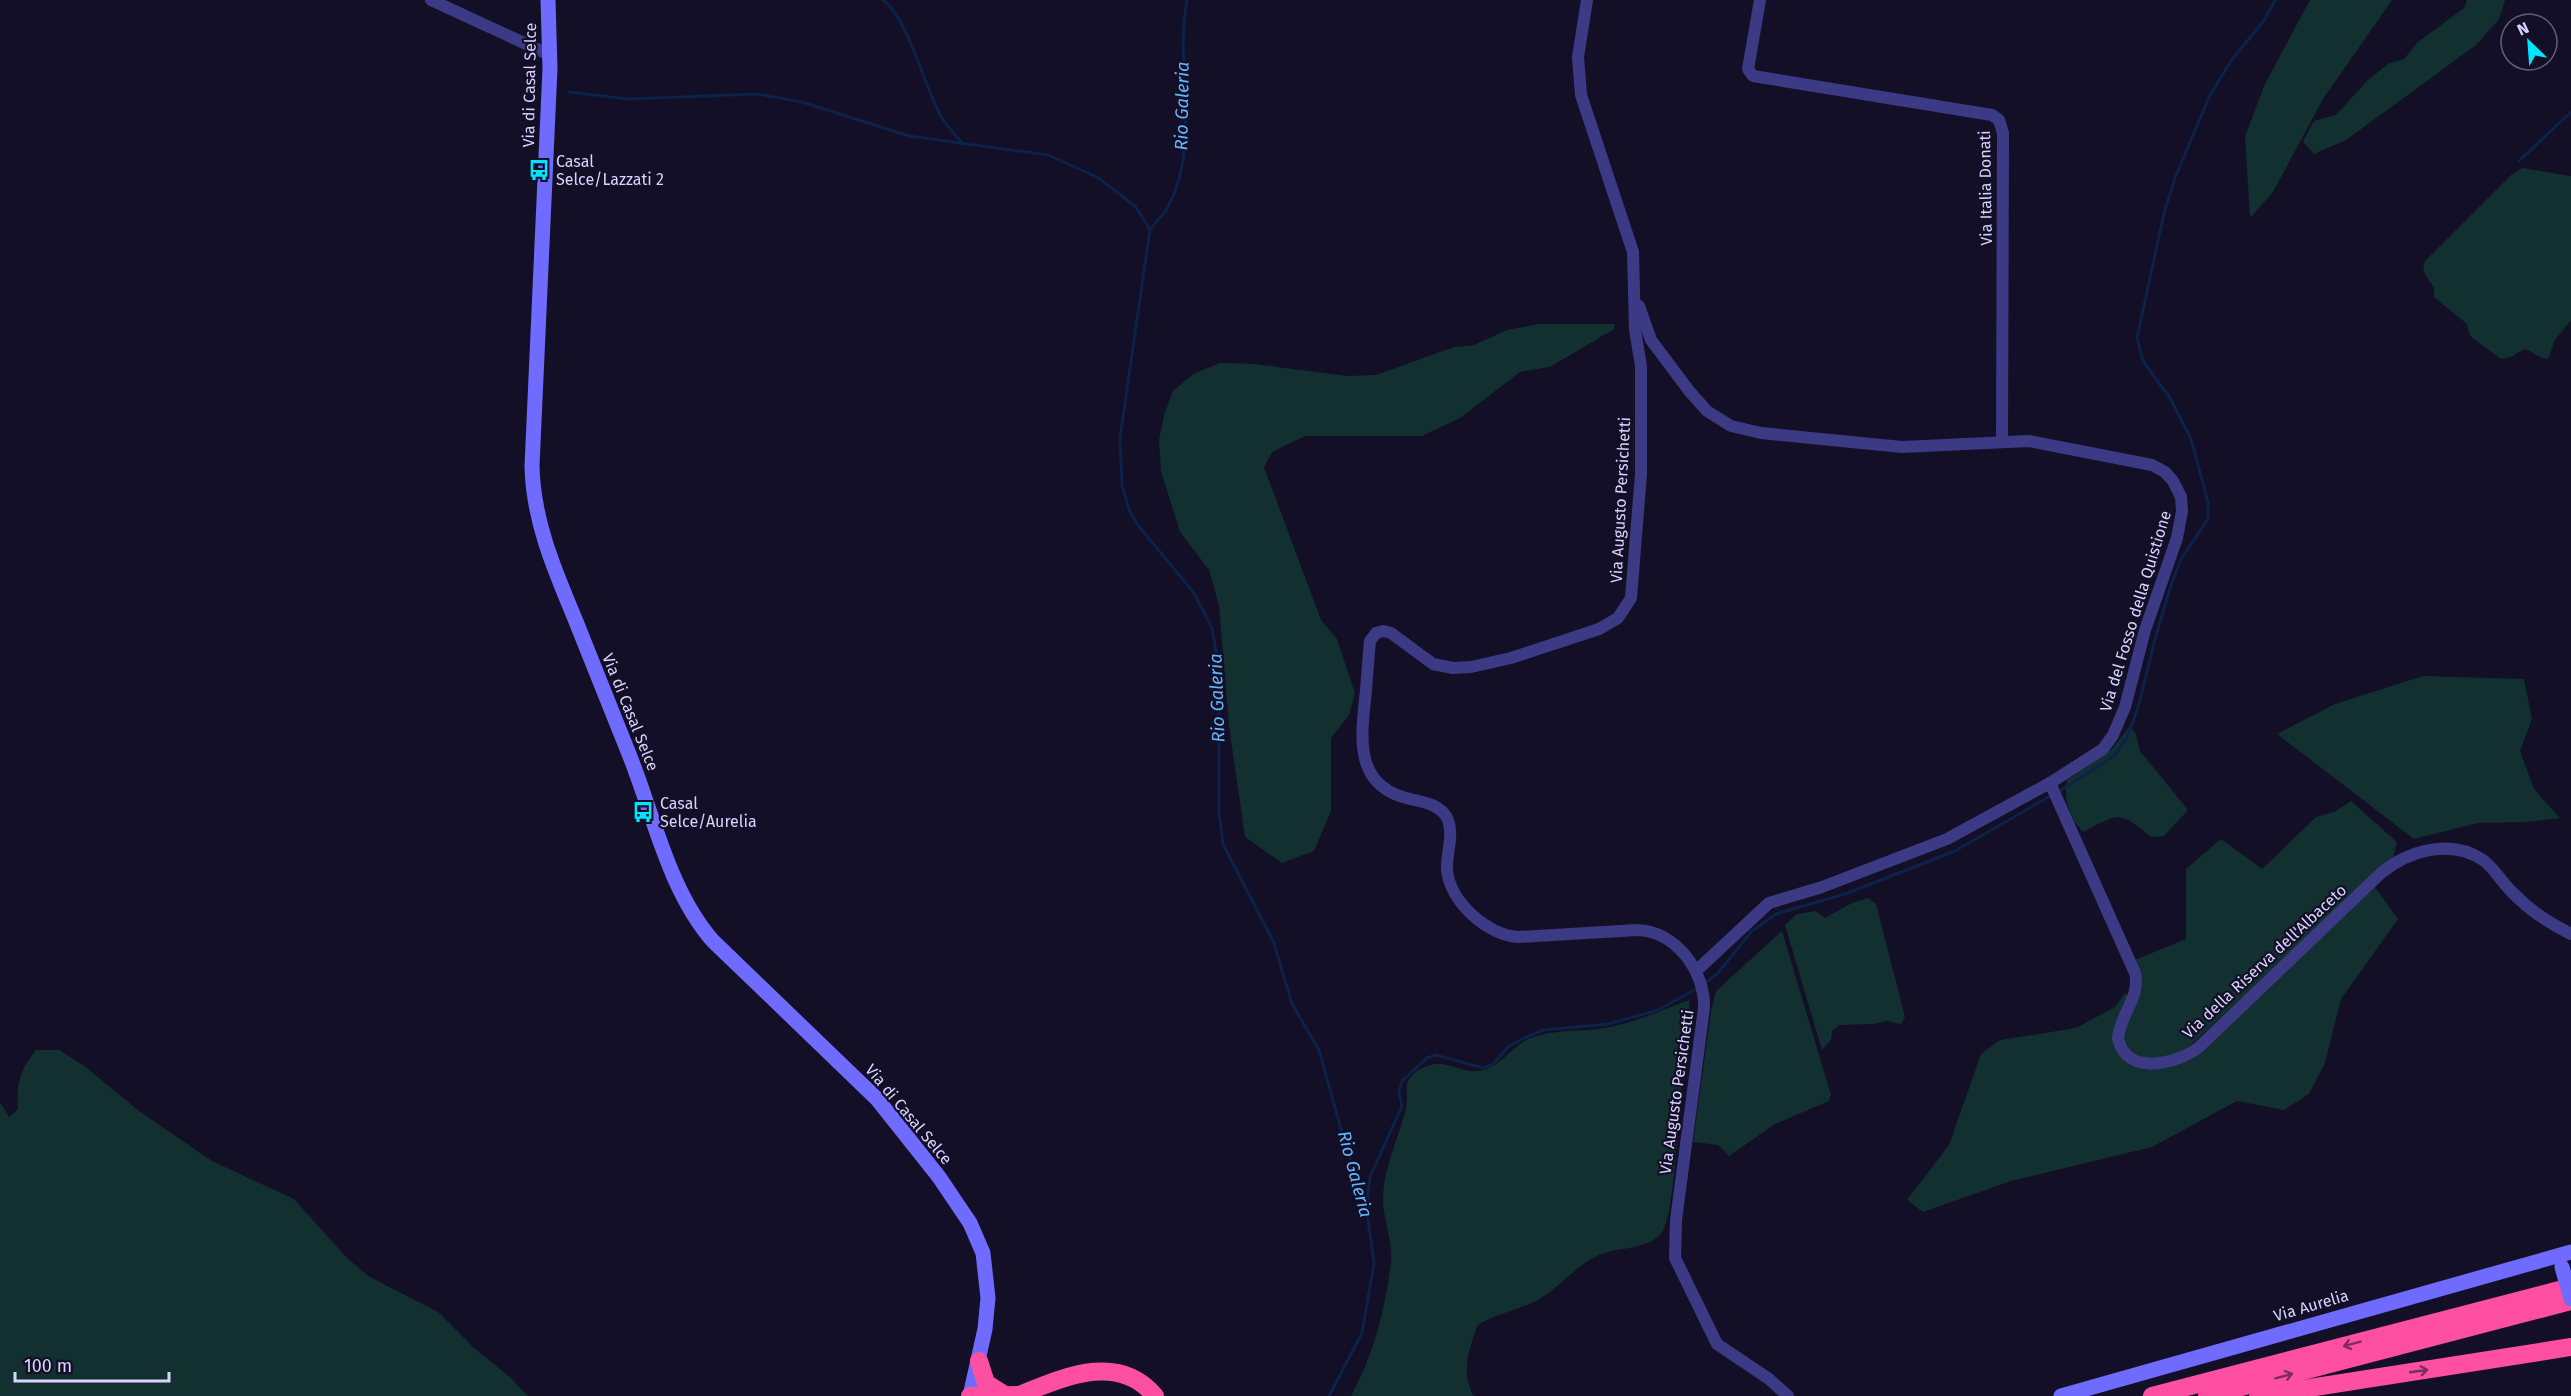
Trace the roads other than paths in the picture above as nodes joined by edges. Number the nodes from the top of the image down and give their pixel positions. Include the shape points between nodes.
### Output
1 (431, 0) edge
2 (548, 0) edge
3 (1587, 0) edge
4 (1760, 0) edge
5 (550, 55) junction
6 (1634, 302) junction
7 (2002, 441) junction
8 (2053, 791) junction
9 (2571, 934) edge
10 (1698, 974) junction
11 (2564, 1258) edge
12 (2571, 1287) edge
13 (2571, 1300) edge
14 (2571, 1347) edge
15 (979, 1361) junction
16 (1014, 1395) edge
17 (970, 1396) edge
18 (1155, 1396) edge
19 (1788, 1396) edge
20 (2061, 1396) edge
21 (2152, 1396) edge
22 (2207, 1396) edge
23 (2258, 1396) edge

1 - 5 street
2 - 5 main road, Via di Casal Selce
3 - 6 street, Via Augusto Persichetti via 1578,45 1580,86 1631,242
4 - 7 street, Via Italia Donati via 1748,69 1753,76 1994,115 1999,120 2003,133
5 - 15 main road, Via di Casal Selce via 532,466 536,506 549,555 691,911 713,941 877,1099 939,1177 975,1231 986,1266 988,1298
6 - 7 street, Via del Fosso della Quistione via 1651,340 1690,392 1707,411 1731,426 1761,433 1902,447
6 - 10 street, Via Augusto Persichetti via 1641,366 1641,474 1633,585 1626,609 1592,632 1471,667 1433,664 1391,633 1376,633 1370,641 1361,742 1366,764 1385,790 1431,804 1447,818 1447,872 1451,883 1468,910 1489,928 1511,936 1653,932 1673,943
7 - 8 street, Via del Fosso della Quistione via 2036,442 2152,465 2173,481 2183,502 2177,538 2117,728 2098,754
8 - 9 street, Via della Riserva dell'Albaceto via 2135,973 2135,992 2119,1028 2118,1040 2126,1054 2146,1064 2173,1061 2198,1048 2380,874 2414,853 2448,849 2478,857 2534,912
8 - 10 street, Via del Fosso della Quistione via 1932,846 1769,903
10 - 19 street, Via Augusto Persichetti via 1704,1008 1675,1229 1676,1258 1717,1344
11 - 13 main road, bridge
11 - 20 main road, Via Aurelia
12 -> 21 highway
22 -> 13 highway
23 -> 14 highway
15 - 16 highway via 986,1383
15 - 17 main road, Via di Casal Selce
16 - 17 highway
16 - 18 highway via 1106,1370 1130,1376

